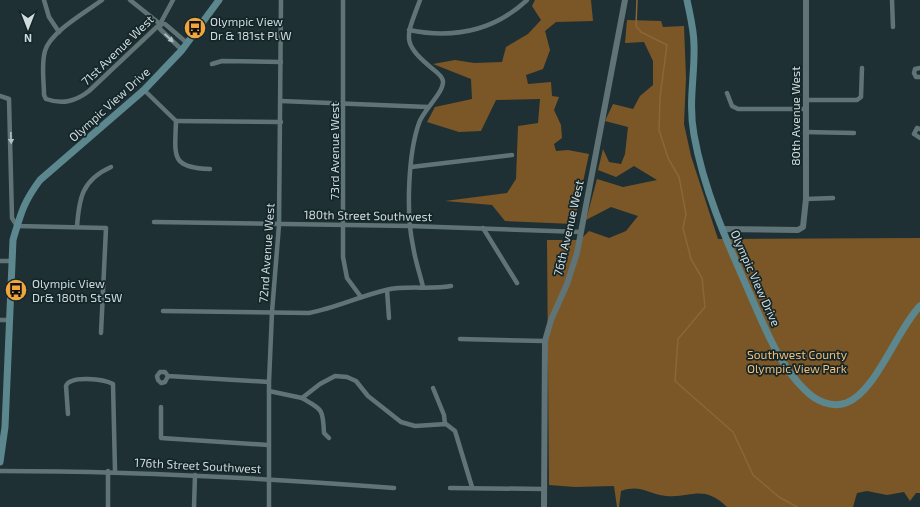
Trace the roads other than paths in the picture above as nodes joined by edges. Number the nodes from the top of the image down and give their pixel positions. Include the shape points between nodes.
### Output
1 (44, 0) edge
2 (102, 0) edge
3 (130, 0) edge
4 (173, 0) edge
5 (219, 0) edge
6 (281, 0) edge
7 (343, 0) edge
8 (420, 0) edge
9 (528, 0) edge
10 (625, 0) edge
11 (687, 0) edge
12 (806, 0) edge
13 (892, 0) edge
14 (160, 24) junction
15 (893, 27) dead end
16 (409, 30) junction
17 (59, 32) junction
18 (187, 43) junction
19 (182, 50) junction
20 (281, 62) junction
21 (212, 64) dead end
22 (862, 68) dead end
23 (920, 68) edge
24 (920, 77) edge
25 (144, 90) junction
26 (727, 93) dead end
27 (0, 96) edge
28 (805, 100) junction
29 (280, 101) junction
30 (344, 103) junction
31 (428, 107) junction
32 (805, 109) junction
33 (176, 121) junction
34 (281, 122) junction
35 (920, 129) edge
36 (805, 132) junction
37 (854, 133) dead end
38 (920, 138) edge
39 (512, 155) dead end
40 (111, 167) dead end
41 (411, 167) junction
42 (210, 169) dead end
43 (833, 198) dead end
44 (806, 199) junction
45 (154, 222) dead end
46 (280, 225) junction
47 (17, 226) junction
48 (344, 226) junction
49 (410, 226) junction
50 (77, 227) junction
51 (483, 228) junction
52 (722, 229) junction
53 (581, 232) junction
54 (0, 261) edge
55 (12, 261) junction
56 (517, 282) dead end
57 (451, 286) dead end
58 (423, 287) junction
59 (387, 290) junction
60 (361, 297) junction
61 (920, 306) edge
62 (163, 311) dead end
63 (272, 312) junction
64 (389, 318) dead end
65 (0, 320) edge
66 (9, 320) junction
67 (101, 333) dead end
68 (460, 339) dead end
69 (545, 341) junction
70 (168, 376) dead end
71 (269, 382) junction
72 (433, 388) dead end
73 (269, 391) junction
74 (302, 398) junction
75 (161, 406) dead end
76 (68, 414) dead end
77 (445, 424) junction
78 (329, 438) dead end
79 (268, 445) junction
80 (0, 462) edge
81 (0, 471) edge
82 (108, 471) junction
83 (115, 471) junction
84 (195, 475) junction
85 (269, 479) junction
86 (472, 487) junction
87 (394, 488) dead end
88 (450, 488) dead end
89 (544, 489) junction
90 (108, 507) edge
91 (194, 507) edge
92 (269, 507) edge
93 (544, 507) edge

1 - 17 street via 49,17
2 - 17 street
3 - 14 street
4 - 14 street, 71st Avenue West
5 - 18 main road, Olympic View Drive
6 - 20 street, 72nd Avenue West
7 - 30 street, 73rd Avenue West
8 - 16 street
9 - 16 street via 497,22 477,29 450,34 428,34
10 - 53 street, 76th Avenue West
11 - 52 main road, Olympic View Drive via 694,42 692,126 706,184
12 - 28 street, 80th Avenue West
13 - 15 street
14 - 17 street, 71st Avenue West via 89,91 67,102 54,102 46,99 44,95 44,53 47,44
14 - 18 street via 165,24
14 -> 19 street via 160,29
16 - 31 street via 411,48 441,76 443,81 442,88
18 - 19 main road, Olympic View Drive
19 - 25 main road, Olympic View Drive
20 - 21 street via 222,61
20 - 29 street, 72nd Avenue West
22 - 28 street via 863,91 857,100
23 - 24 street via 914,73 916,77
25 - 33 street
25 - 47 main road, Olympic View Drive via 40,180 27,198
26 - 32 street via 732,106 738,109
27 -> 47 street via 8,99 12,218
28 - 32 street, 80th Avenue West
29 - 30 street
29 - 34 street, 72nd Avenue West
30 - 31 street
30 - 48 street, 73rd Avenue West
31 - 41 street via 419,121
32 - 36 street, 80th Avenue West
33 - 34 street
33 - 42 street via 175,144 180,164 195,169
34 - 46 street, 72nd Avenue West
35 - 38 street via 917,128 914,134
36 - 37 street
36 - 44 street, 80th Avenue West
39 - 41 street
40 - 50 street via 100,172 82,192
41 - 49 street
43 - 44 street
44 - 52 street, 80th Avenue West via 805,217 800,229
45 - 46 street, 180th Street Southwest
46 - 48 street, 180th Street Southwest
46 - 63 street, 72nd Avenue West
47 - 50 street
47 - 55 main road, Olympic View Drive
48 - 49 street, 180th Street Southwest
48 - 60 street, 73rd Avenue West via 344,268
49 - 51 street, 180th Street Southwest
49 - 58 street via 412,246
50 - 67 street via 106,228
51 - 53 street, 180th Street Southwest
51 - 56 street
52 - 61 main road, Olympic View Drive via 779,353 800,386 822,402 843,404 861,394 905,324
53 - 69 street, 76th Avenue West via 569,279
54 - 55 street
55 - 66 main road, Olympic View Drive
57 - 58 street
58 - 59 street
59 - 60 street
59 - 64 street
60 - 63 street via 327,310 309,313
62 - 63 street
63 - 71 street, 72nd Avenue West
65 - 66 street
66 - 80 main road, Olympic View Drive via 5,427
68 - 69 street
69 - 89 street, 76th Avenue West
70 - 71 street
71 - 73 street, 72nd Avenue West
72 - 77 street
73 - 74 street
73 - 79 street, 72nd Avenue West
74 - 77 street via 335,376 347,377 356,381 368,396 401,422 415,426
74 - 78 street via 320,409 323,414 324,433
75 - 79 street via 161,438
76 - 83 street via 66,386 72,379 113,384
77 - 86 street via 455,431
79 - 85 street, 72nd Avenue West
81 - 82 street, 176th Street Southwest
82 - 83 street, 176th Street Southwest
82 - 90 street
83 - 84 street, 176th Street Southwest
84 - 85 street, 176th Street Southwest
84 - 91 street
85 - 87 street, 176th Street Southwest
85 - 92 street, 72nd Avenue West
86 - 88 street
86 - 89 street
89 - 93 street, 76th Avenue West

